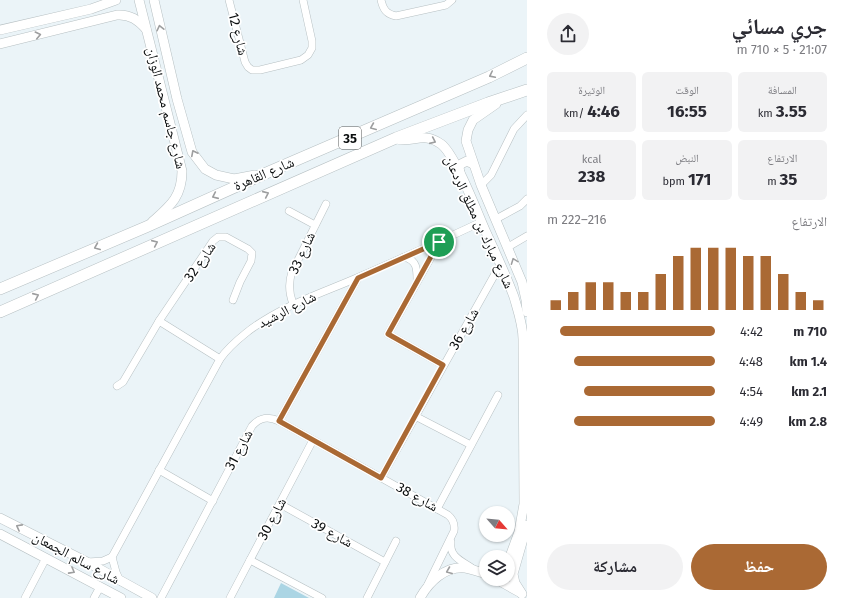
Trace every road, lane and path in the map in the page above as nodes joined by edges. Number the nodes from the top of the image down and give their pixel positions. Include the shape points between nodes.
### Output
1 (116, 0) edge
2 (139, 0) edge
3 (154, 0) edge
4 (229, 0) edge
5 (303, 0) edge
6 (381, 0) edge
7 (452, 0) edge
8 (91, 8) junction
9 (95, 21) junction
10 (146, 29) junction
11 (0, 30) edge
12 (0, 44) edge
13 (527, 58) edge
14 (527, 90) edge
15 (177, 99) junction
16 (499, 99) junction
17 (164, 102) junction
18 (527, 115) edge
19 (396, 138) junction
20 (473, 164) junction
21 (460, 173) junction
22 (264, 174) junction
23 (481, 185) junction
24 (527, 199) edge
25 (326, 204) dead end
26 (289, 211) dead end
27 (172, 215) junction
28 (496, 219) junction
29 (482, 222) junction
30 (315, 225) junction
31 (146, 227) junction
32 (192, 227) junction
33 (527, 236) edge
34 (439, 242) junction
35 (508, 247) junction
36 (404, 257) junction
37 (500, 265) junction
38 (358, 278) junction
39 (416, 284) junction
40 (0, 289) edge
41 (524, 293) junction
42 (514, 297) junction
43 (234, 300) dead end
44 (293, 304) junction
45 (0, 312) edge
46 (527, 312) edge
47 (159, 322) junction
48 (220, 359) junction
49 (443, 365) junction
50 (117, 386) dead end
51 (498, 395) dead end
52 (415, 416) junction
53 (525, 416) edge
54 (279, 421) junction
55 (313, 440) junction
56 (471, 445) junction
57 (159, 470) junction
58 (381, 478) junction
59 (213, 501) junction
60 (280, 504) junction
61 (437, 509) junction
62 (0, 518) edge
63 (527, 525) edge
64 (0, 534) edge
65 (451, 537) junction
66 (396, 541) dead end
67 (513, 550) edge
68 (64, 551) junction
69 (112, 557) junction
70 (46, 558) junction
71 (250, 560) junction
72 (87, 562) junction
73 (385, 562) junction
74 (58, 564) junction
75 (476, 571) junction
76 (479, 572) edge
77 (120, 581) junction
78 (509, 586) edge
79 (100, 587) junction
80 (422, 595) edge
81 (525, 595) edge
82 (25, 598) edge
83 (94, 598) edge
84 (121, 598) edge
85 (152, 598) edge
86 (161, 598) edge
87 (230, 598) edge
88 (322, 598) edge
89 (367, 598) edge

1 - 8 street
2 - 10 street, شارع جاسم محمد الوزان
15 -> 3 street, شارع جاسم محمد الوزان
4 - 5 street, شارع 12 via 245,62 250,68 258,70 301,60 310,52 312,41
6 - 7 street via 384,10 396,16 446,5
8 - 9 street via 98,13
8 - 11 street
9 - 10 street via 126,15 137,20
12 -> 9 street
10 - 17 street, شارع جاسم محمد الوزان
13 -> 22 main road, شارع القاهرة / 35 via 489,77
14 - 16 main road, شارع القاهرة / 35
15 - 17 street via 171,103
22 -> 15 street, شارع جاسم محمد الوزان via 234,179 216,175 205,169 192,152
16 - 19 main road, شارع القاهرة / 35
16 - 20 street, شارع مبارك بن مطلق الردعان via 495,105 473,120 468,130 466,141
17 - 31 street, شارع جاسم محمد الوزان via 181,165 181,183 178,195 170,206
18 - 23 street via 514,129 496,167
19 -> 21 street, شارع مبارك بن مطلق الردعان via 406,140 424,137 435,141 446,149
32 -> 19 main road, شارع القاهرة / 35
20 - 21 street via 461,164
20 - 23 street, شارع مبارك بن مطلق الردعان
21 - 29 street, شارع مبارك بن مطلق الردعان
22 -> 27 main road, شارع القاهرة / 35
23 - 28 street, شارع مبارك بن مطلق الردعان
24 - 28 street via 520,206
25 - 30 street, شارع 33
26 - 30 street, شارع 33
27 - 31 main road, شارع القاهرة
27 - 32 main road via 191,215 194,219
28 - 35 street, شارع مبارك بن مطلق الردعان
29 - 34 street, شارع الرشيد
29 - 37 street, شارع مبارك بن مطلق الردعان
30 - 44 street, شارع 33 via 290,278 289,291
31 -> 40 main road, شارع القاهرة
45 -> 32 main road, شارع القاهرة
33 - 35 street
34 - 36 street, شارع الرشيد
34 - 39 street
41 -> 35 street, شارع مبارك بن مطلق الردعان
36 - 38 street, شارع الرشيد
36 - 39 street via 412,260 416,266
37 - 42 street, شارع مبارك بن مطلق الردعان
37 - 49 street, شارع 36
38 - 44 street, شارع الرشيد
38 - 54 street
39 - 49 street via 388,334
41 - 42 street
41 - 46 street, شارع مبارك بن مطلق الردعان
42 - 53 street, شارع مبارك بن مطلق الردعان via 523,333
43 - 47 street, شارع 32 via 252,256 250,251 229,238 220,236 213,241
44 - 48 street, شارع الرشيد via 252,328
47 - 48 street
47 - 50 street, شارع 32 via 123,382
48 - 57 street, شارع الرشيد
49 - 52 street, شارع 36
51 - 56 street
52 - 56 street
52 - 58 street, شارع 36
53 - 67 street, شارع مبارك بن مطلق الردعان via 524,510
54 - 55 street, شارع 38
54 - 59 street, شارع 31 via 265,418 253,424
55 - 58 street, شارع 38
55 - 60 street, شارع 30
56 - 61 street
57 - 59 street
57 - 69 street, شارع الرشيد
58 - 61 street, شارع 38
59 - 86 street, شارع 31
60 - 71 street, شارع 30
60 - 73 street, شارع 39
61 - 65 street, شارع 38 via 453,520 455,529
68 -> 62 street, شارع سالم الجمعان
63 - 81 street via 513,574 515,583
64 - 70 street, شارع سالم الجمعان
65 - 75 street, شارع 38 via 452,554
65 - 80 street, شارع 38
66 - 73 street
68 - 72 street, شارع سالم الجمعان
68 - 74 street via 58,554
69 - 72 street via 98,562
69 - 77 street
70 - 74 street, شارع سالم الجمعان
70 - 82 street
71 - 87 street, شارع 30
71 - 88 street
72 - 77 street, شارع سالم الجمعان
73 - 89 street
74 -> 79 street, شارع سالم الجمعان
75 - 76 street
75 -> 80 street via 461,568 448,571 433,581
77 - 85 street, شارع سالم الجمعان
78 - 81 street
79 - 83 street
79 - 84 street, شارع سالم الجمعان

